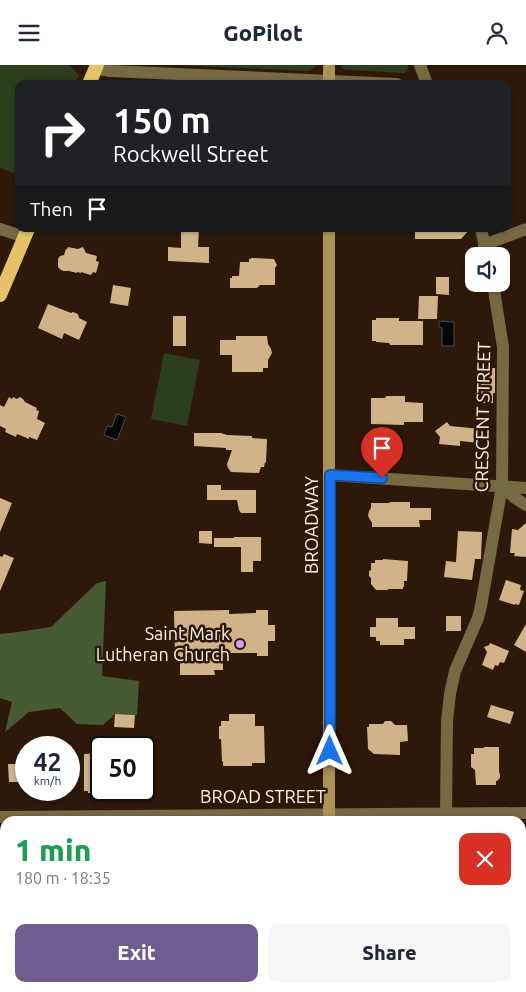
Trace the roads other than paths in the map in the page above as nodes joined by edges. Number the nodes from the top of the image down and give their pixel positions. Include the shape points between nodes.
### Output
1 (330, 65) edge
2 (420, 65) edge
3 (96, 67) edge
4 (91, 80) edge
5 (292, 80) edge
6 (329, 80) edge
7 (426, 80) edge
8 (0, 229) edge
9 (526, 229) edge
10 (15, 231) edge
11 (329, 232) edge
12 (482, 232) edge
13 (26, 233) edge
14 (485, 247) edge
15 (493, 247) edge
16 (494, 292) edge
17 (0, 295) edge
18 (330, 475) junction
19 (502, 486) junction
20 (526, 488) edge
21 (526, 505) edge
22 (446, 813) junction
23 (526, 813) edge
24 (329, 816) edge
25 (376, 816) edge

1 - 6 main road
2 - 7 street
3 - 4 highway
3 - 5 street
8 - 10 street
9 - 15 street
11 - 18 main road, BROADWAY
12 - 14 street
13 - 17 highway
16 - 19 street, CRESCENT STREET via 502,347
18 - 19 street
18 - 24 main road, BROADWAY
19 - 20 street
19 - 21 street
19 - 22 street, CRESCENT STREET via 482,606 455,671 450,694
22 - 23 street, BROAD STREET
22 - 25 street, BROAD STREET

